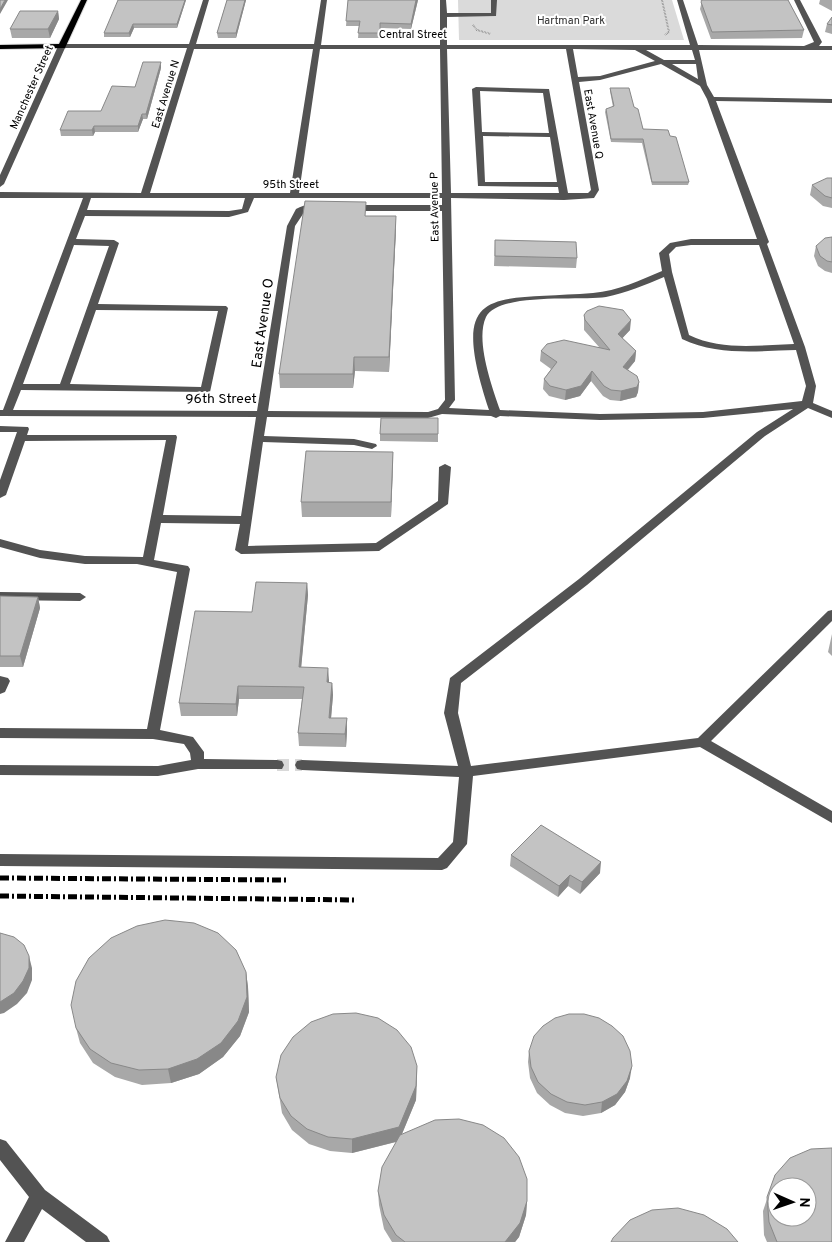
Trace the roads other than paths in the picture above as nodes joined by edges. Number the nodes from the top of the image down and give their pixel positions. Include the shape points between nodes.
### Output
1 (84, 0) edge
2 (206, 0) edge
3 (324, 0) edge
4 (443, 0) edge
5 (494, 0) edge
6 (680, 0) edge
7 (797, 0) edge
8 (443, 14) junction
9 (0, 43) edge
10 (26, 45) junction
11 (192, 45) junction
12 (62, 46) junction
13 (317, 46) junction
14 (443, 46) junction
15 (569, 46) junction
16 (634, 46) junction
17 (0, 47) edge
18 (694, 47) junction
19 (801, 48) junction
20 (832, 48) edge
21 (660, 62) junction
22 (699, 62) junction
23 (575, 80) junction
24 (703, 85) junction
25 (711, 99) junction
26 (832, 101) edge
27 (478, 134) junction
28 (553, 134) junction
29 (0, 184) edge
30 (481, 184) junction
31 (562, 185) junction
32 (0, 195) edge
33 (88, 195) junction
34 (250, 195) junction
35 (294, 195) junction
36 (145, 196) junction
37 (336, 196) junction
38 (446, 196) junction
39 (482, 196) junction
40 (564, 197) junction
41 (581, 197) joint
42 (343, 208) edge
43 (446, 208) junction
44 (81, 213) junction
45 (70, 242) junction
46 (764, 242) junction
47 (667, 272) junction
48 (91, 307) junction
49 (800, 347) junction
50 (16, 387) junction
51 (64, 387) junction
52 (204, 401) junction
53 (807, 404) junction
54 (442, 411) junction
55 (3, 413) edge
56 (263, 413) junction
57 (496, 415) junction
58 (832, 415) edge
59 (0, 429) edge
60 (21, 438) junction
61 (259, 439) junction
62 (372, 446) dead end
63 (445, 467) dead end
64 (0, 495) edge
65 (156, 520) junction
66 (246, 520) junction
67 (0, 543) edge
68 (148, 562) junction
69 (0, 596) edge
70 (80, 597) dead end
71 (832, 614) edge
72 (0, 682) edge
73 (0, 690) edge
74 (0, 733) edge
75 (153, 734) junction
76 (702, 742) junction
77 (198, 764) junction
78 (277, 765) tunnel mouth
79 (302, 765) tunnel mouth
80 (0, 770) edge
81 (466, 772) junction
82 (832, 818) edge
83 (0, 860) edge
84 (0, 1147) edge
85 (39, 1196) junction
86 (14, 1242) edge
87 (101, 1242) edge

1 - 12 main road, Manchester Street
2 - 11 street, East Avenue N
3 - 13 street
4 - 8 street, East Avenue P
5 - 8 street via 494,15
6 - 18 street
7 - 19 street via 818,42 815,46
8 - 14 street, East Avenue P
9 - 10 main road, Central Street
10 - 12 main road, Central Street
10 - 17 main road, Central Street
11 - 12 street, Central Street
11 - 13 street, Central Street
11 - 36 street, East Avenue N
12 - 29 street, Manchester Street
13 - 14 street, Central Street
13 - 35 street
14 - 15 street, Central Street
14 - 38 street, East Avenue P
15 - 16 street, Central Street
15 - 23 street, East Avenue Q
16 - 18 street, Central Street
16 - 21 street
18 - 19 street, Central Street
18 - 22 street
19 - 20 street, Central Street
21 - 22 street
21 - 23 street via 600,78
21 - 24 street
22 - 24 street
23 - 41 street, East Avenue Q via 595,190 591,196
24 - 25 street
25 - 26 street
25 - 46 street
27 - 28 street
27 - 28 street via 476,90 546,91
27 - 30 street
28 - 31 street
30 - 31 street
30 - 39 street
31 - 40 street
32 - 33 street, 95th Street
33 - 36 street, 95th Street
33 - 44 street
34 - 35 street, 95th Street
34 - 36 street, 95th Street
34 - 44 street via 245,211 228,214
35 - 37 street, 95th Street
37 - 38 street, 95th Street
37 - 56 street, East Avenue O via 334,208 297,211 291,226
38 - 39 street, 95th Street
38 - 43 street, East Avenue P
39 - 40 street, 95th Street
40 - 41 street, 95th Street
42 - 43 street
43 - 54 street, East Avenue P via 450,400
44 - 45 street
45 - 48 street via 114,243
45 - 50 street
46 - 47 street via 673,245 664,253
46 - 49 street
47 - 49 street via 685,337 697,344 714,347
47 - 57 street via 606,294 505,302 486,310 478,324 484,380
48 - 51 street
48 - 52 street via 223,308
49 - 53 street via 811,386
50 - 51 street
50 - 55 street
51 - 52 street
52 - 55 street, 96th Street
52 - 56 street, 96th Street
53 - 57 street, 96th Street via 703,415
53 - 58 street
53 - 81 street via 761,434 583,582 455,681 451,713
54 - 56 street, 96th Street via 428,414
54 - 57 street, 96th Street
56 - 61 street, East Avenue O
59 - 60 street via 24,429
60 - 64 street
60 - 65 street via 172,437
61 - 62 street via 354,442
61 - 66 street, East Avenue O
63 - 66 street, East Avenue O via 444,502 379,547 241,550
65 - 66 street
65 - 68 street
67 - 68 street via 67,558
68 - 75 street via 184,570
69 - 70 street
71 - 76 street
72 - 73 street via 3,682
74 - 75 street
75 - 77 street via 188,740 197,752
76 - 81 street
76 - 82 street
77 - 78 street
77 - 80 street via 158,771
79 - 81 street
81 - 83 street via 460,844 442,864
84 - 85 street
85 - 86 street
85 - 87 street

